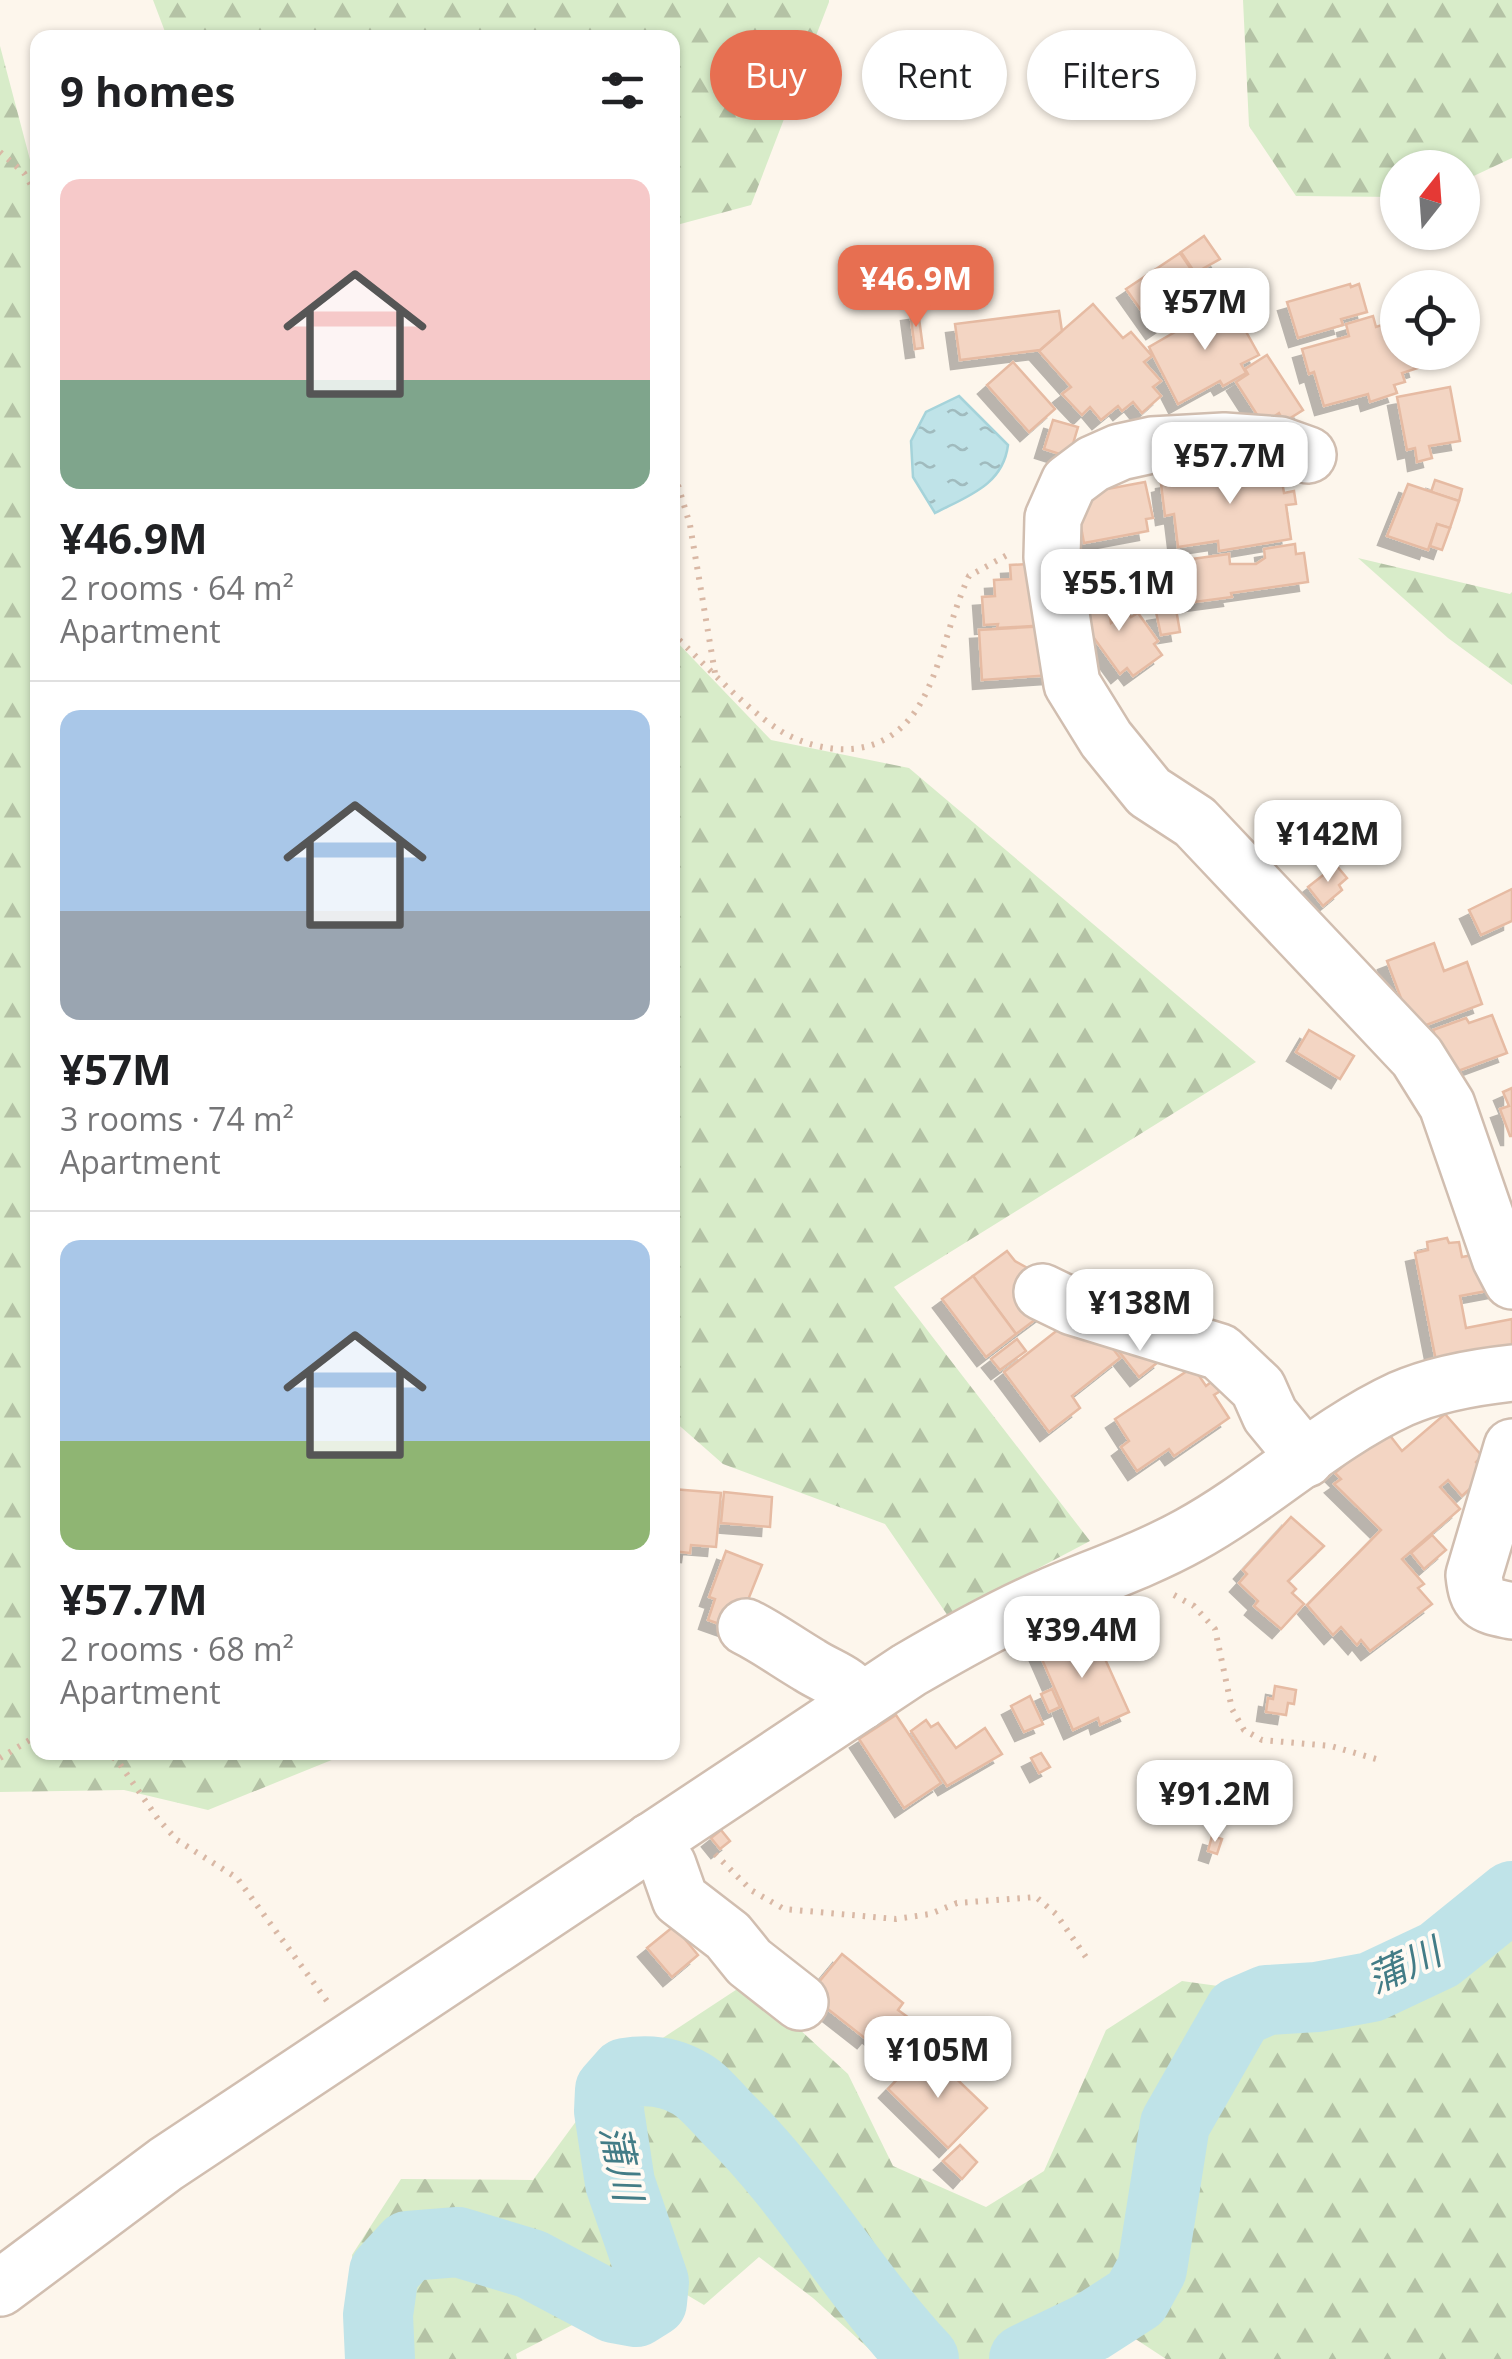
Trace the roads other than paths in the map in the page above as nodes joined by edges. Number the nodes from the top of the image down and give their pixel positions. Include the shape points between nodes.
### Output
1 (1308, 455) dead end
2 (1512, 1281) edge
3 (1042, 1292) dead end
4 (1512, 1373) edge
5 (1512, 1447) edge
6 (1306, 1460) junction
7 (1512, 1611) edge
8 (746, 1626) dead end
9 (861, 1702) junction
10 (668, 1830) junction
11 (800, 2002) dead end
12 (0, 2288) edge

1 - 2 street via 1280,445 1224,441 1152,445 1092,464 1069,482 1053,518 1052,557 1072,684 1149,792 1196,822 1417,1057 1448,1105
3 - 6 street via 1220,1352 1258,1388
4 - 6 street via 1404,1398
5 - 7 street via 1474,1575 1486,1606
6 - 9 street via 1190,1536 985,1626
8 - 9 street via 850,1685
9 - 10 street
10 - 11 street via 668,1865 680,1899
10 - 12 street via 166,2164

